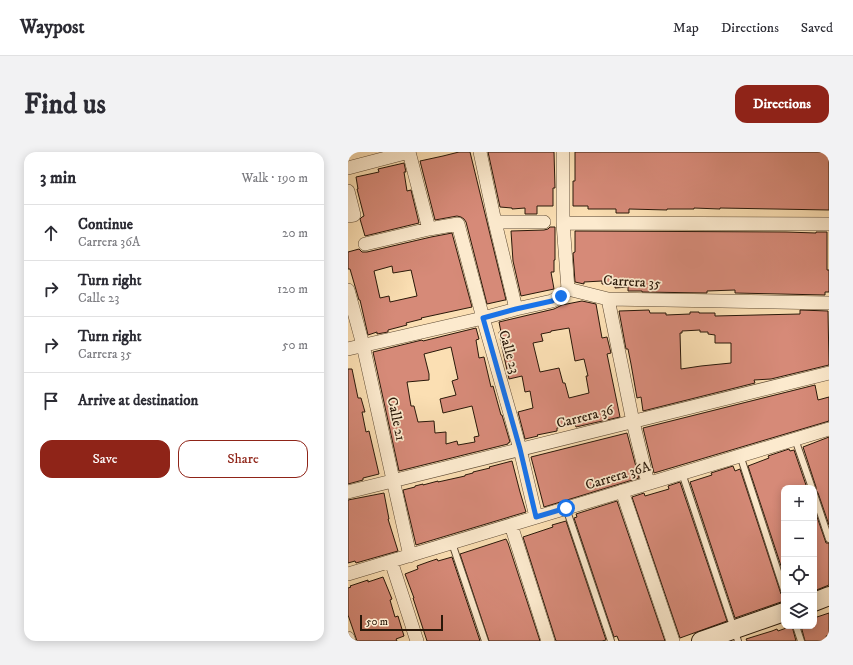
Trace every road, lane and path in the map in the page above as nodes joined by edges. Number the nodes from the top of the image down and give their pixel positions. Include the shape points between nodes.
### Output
1 (409, 152) edge
2 (480, 152) edge
3 (564, 152) edge
4 (348, 168) edge
5 (348, 191) edge
6 (351, 216) edge
7 (495, 222) junction
8 (544, 222) dead end
9 (563, 223) junction
10 (829, 224) edge
11 (429, 229) junction
12 (365, 244) dead end
13 (568, 289) junction
14 (348, 290) edge
15 (608, 299) junction
16 (829, 303) edge
17 (516, 309) junction
18 (483, 318) junction
19 (363, 345) junction
20 (348, 349) edge
21 (829, 373) edge
22 (633, 422) junction
23 (829, 428) edge
24 (795, 439) junction
25 (520, 449) junction
26 (740, 456) junction
27 (682, 473) junction
28 (393, 481) junction
29 (648, 483) junction
30 (811, 485) edge
31 (348, 492) edge
32 (622, 492) junction
33 (817, 503) edge
34 (566, 508) junction
35 (536, 517) junction
36 (511, 525) junction
37 (829, 539) edge
38 (452, 543) junction
39 (410, 556) junction
40 (391, 561) junction
41 (348, 574) edge
42 (781, 581) edge
43 (829, 596) edge
44 (817, 601) edge
45 (781, 613) edge
46 (797, 629) edge
47 (736, 635) edge
48 (417, 641) edge
49 (486, 641) edge
50 (548, 641) edge
51 (611, 641) edge
52 (672, 641) edge
53 (701, 641) edge
54 (800, 641) edge

1 - 4 street
1 - 11 street
2 - 7 street
3 - 9 street
5 - 6 street
7 - 8 street
7 - 17 street
9 - 10 street
9 - 13 street
11 - 12 street, Calle 23
11 - 18 street, Calle 23 via 458,224
13 - 15 street, Carrera 35
13 - 17 street via 552,301
14 - 19 street, Calle 21
15 - 16 street, Carrera 35
15 - 22 street
17 - 18 street
18 - 19 street
18 - 25 street, Calle 23
19 - 20 street
19 - 28 street, Calle 21
21 - 22 street, Carrera 36
22 - 25 street, Carrera 36
22 - 29 street
23 - 24 street, Carrera 36A
24 - 26 street, Carrera 36A
24 - 30 lane
25 - 28 street, Carrera 36
25 - 35 street, Calle 23
26 - 27 street, Carrera 36A
26 - 42 lane
27 - 29 street, Carrera 36A
27 - 47 lane
28 - 31 street, Carrera 36
28 - 39 street, Calle 21
29 - 32 street, Carrera 36A
32 - 34 street, Carrera 36A
32 - 52 street
33 - 37 lane
34 - 35 street, Carrera 36A
34 - 51 lane
35 - 36 street, Carrera 36A
36 - 38 street, Carrera 36A
36 - 50 street
38 - 39 street, Carrera 36A
38 - 49 lane
39 - 40 street, Carrera 36A
40 - 41 street, Carrera 36A
40 - 48 street
43 - 44 street
45 - 47 street
46 - 54 lane
47 - 53 street

